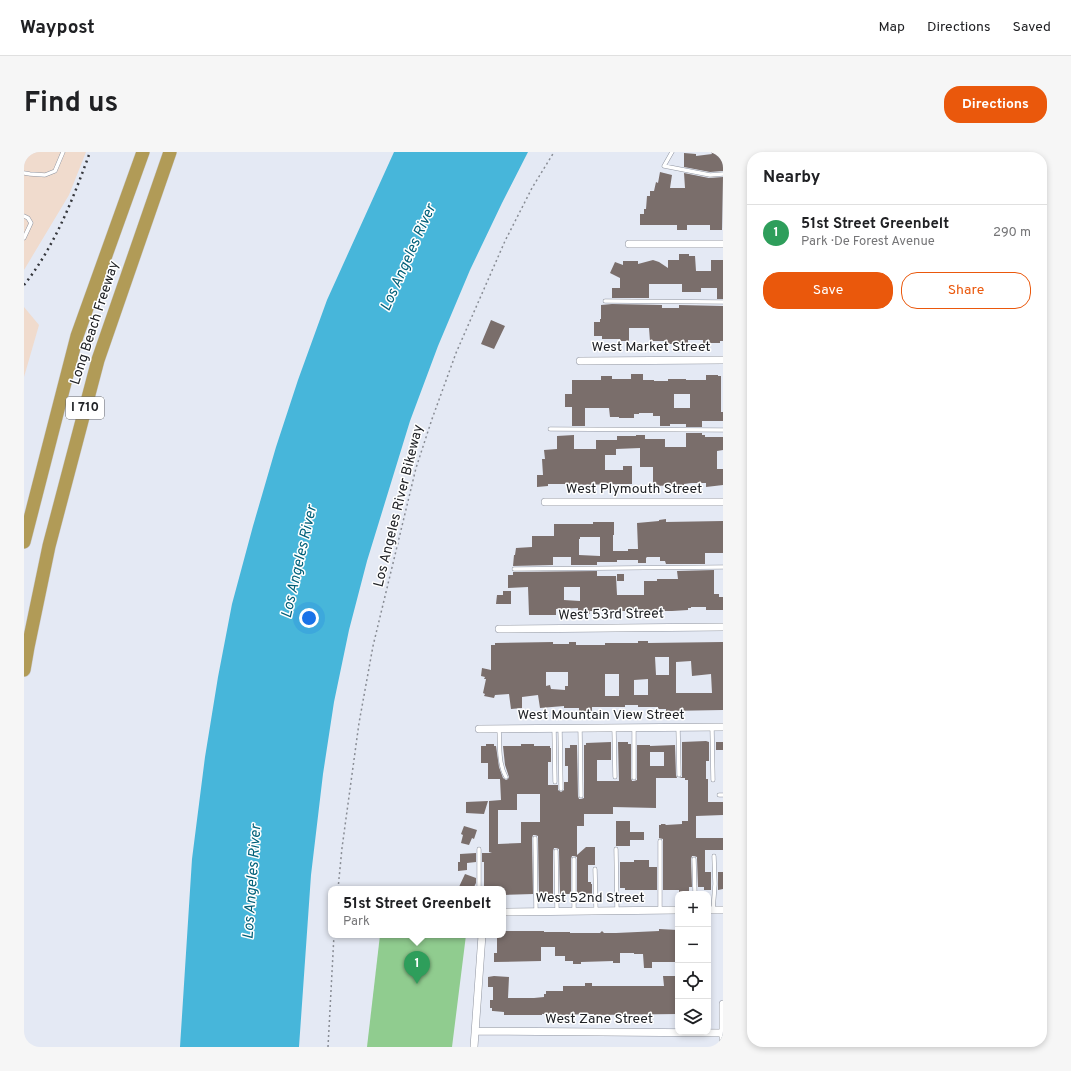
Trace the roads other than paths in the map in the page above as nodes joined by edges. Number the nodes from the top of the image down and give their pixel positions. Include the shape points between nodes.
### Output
1 (63, 152) edge
2 (143, 152) edge
3 (170, 152) edge
4 (672, 152) edge
5 (24, 173) edge
6 (723, 174) edge
7 (24, 216) edge
8 (24, 238) edge
9 (629, 244) dead end
10 (723, 244) edge
11 (605, 301) dead end
12 (723, 302) edge
13 (723, 360) edge
14 (580, 361) dead end
15 (550, 429) dead end
16 (723, 430) edge
17 (545, 502) dead end
18 (723, 502) edge
19 (24, 542) edge
20 (723, 567) edge
21 (514, 569) dead end
22 (723, 627) edge
23 (499, 629) dead end
24 (24, 670) edge
25 (678, 727) junction
26 (712, 727) junction
27 (723, 727) edge
28 (499, 728) junction
29 (557, 728) junction
30 (580, 728) junction
31 (614, 728) junction
32 (634, 728) junction
33 (479, 729) dead end
34 (679, 775) dead end
35 (615, 776) dead end
36 (506, 777) dead end
37 (634, 778) dead end
38 (713, 780) dead end
39 (554, 782) dead end
40 (561, 789) dead end
41 (581, 796) dead end
42 (535, 838) dead end
43 (660, 841) dead end
44 (479, 849) dead end
45 (616, 849) dead end
46 (556, 851) dead end
47 (714, 856) dead end
48 (694, 858) dead end
49 (574, 859) dead end
50 (595, 869) dead end
51 (479, 886) edge
52 (695, 891) edge
53 (660, 910) junction
54 (675, 910) edge
55 (711, 910) edge
56 (723, 910) edge
57 (536, 911) junction
58 (557, 911) junction
59 (574, 911) junction
60 (596, 911) junction
61 (617, 911) junction
62 (506, 912) edge
63 (482, 938) edge
64 (723, 1004) edge
65 (475, 1031) junction
66 (723, 1033) edge
67 (723, 1045) edge
68 (474, 1047) edge

1 - 5 lane via 55,171 45,175
2 - 19 highway, Long Beach Freeway / I 710 via 77,336
3 - 24 highway, Long Beach Freeway / I 710 via 98,360 49,546
4 - 6 lane via 664,166 710,175
7 - 8 lane via 31,223
9 - 10 street
11 - 12 lane
13 - 14 street, West Market Street
15 - 16 lane
17 - 18 street, West Plymouth Street
20 - 21 lane
22 - 23 street, West 53rd Street
25 - 26 street, West Mountain View Street
25 - 32 street, West Mountain View Street
25 - 34 lane
26 - 27 street, West Mountain View Street
26 - 38 lane
28 - 29 street, West Mountain View Street
28 - 33 street, West Mountain View Street
28 - 36 lane via 501,763
29 - 30 street, West Mountain View Street
29 - 39 lane
29 - 40 lane
30 - 31 street, West Mountain View Street
30 - 41 lane
31 - 32 street, West Mountain View Street
31 - 35 lane
32 - 37 lane
42 - 57 lane
43 - 53 lane
44 - 51 lane
45 - 61 lane
46 - 58 lane
47 - 55 lane via 715,884
48 - 52 lane
49 - 59 lane
50 - 60 lane
53 - 54 street, West 52nd Street
53 - 61 street, West 52nd Street
55 - 56 street
57 - 58 street, West 52nd Street
57 - 62 street, West 52nd Street
58 - 59 street, West 52nd Street
59 - 60 street, West 52nd Street
60 - 61 street, West 52nd Street
63 - 65 street
64 - 66 street
65 - 66 street, West Zane Street
65 - 68 street
66 - 67 street

